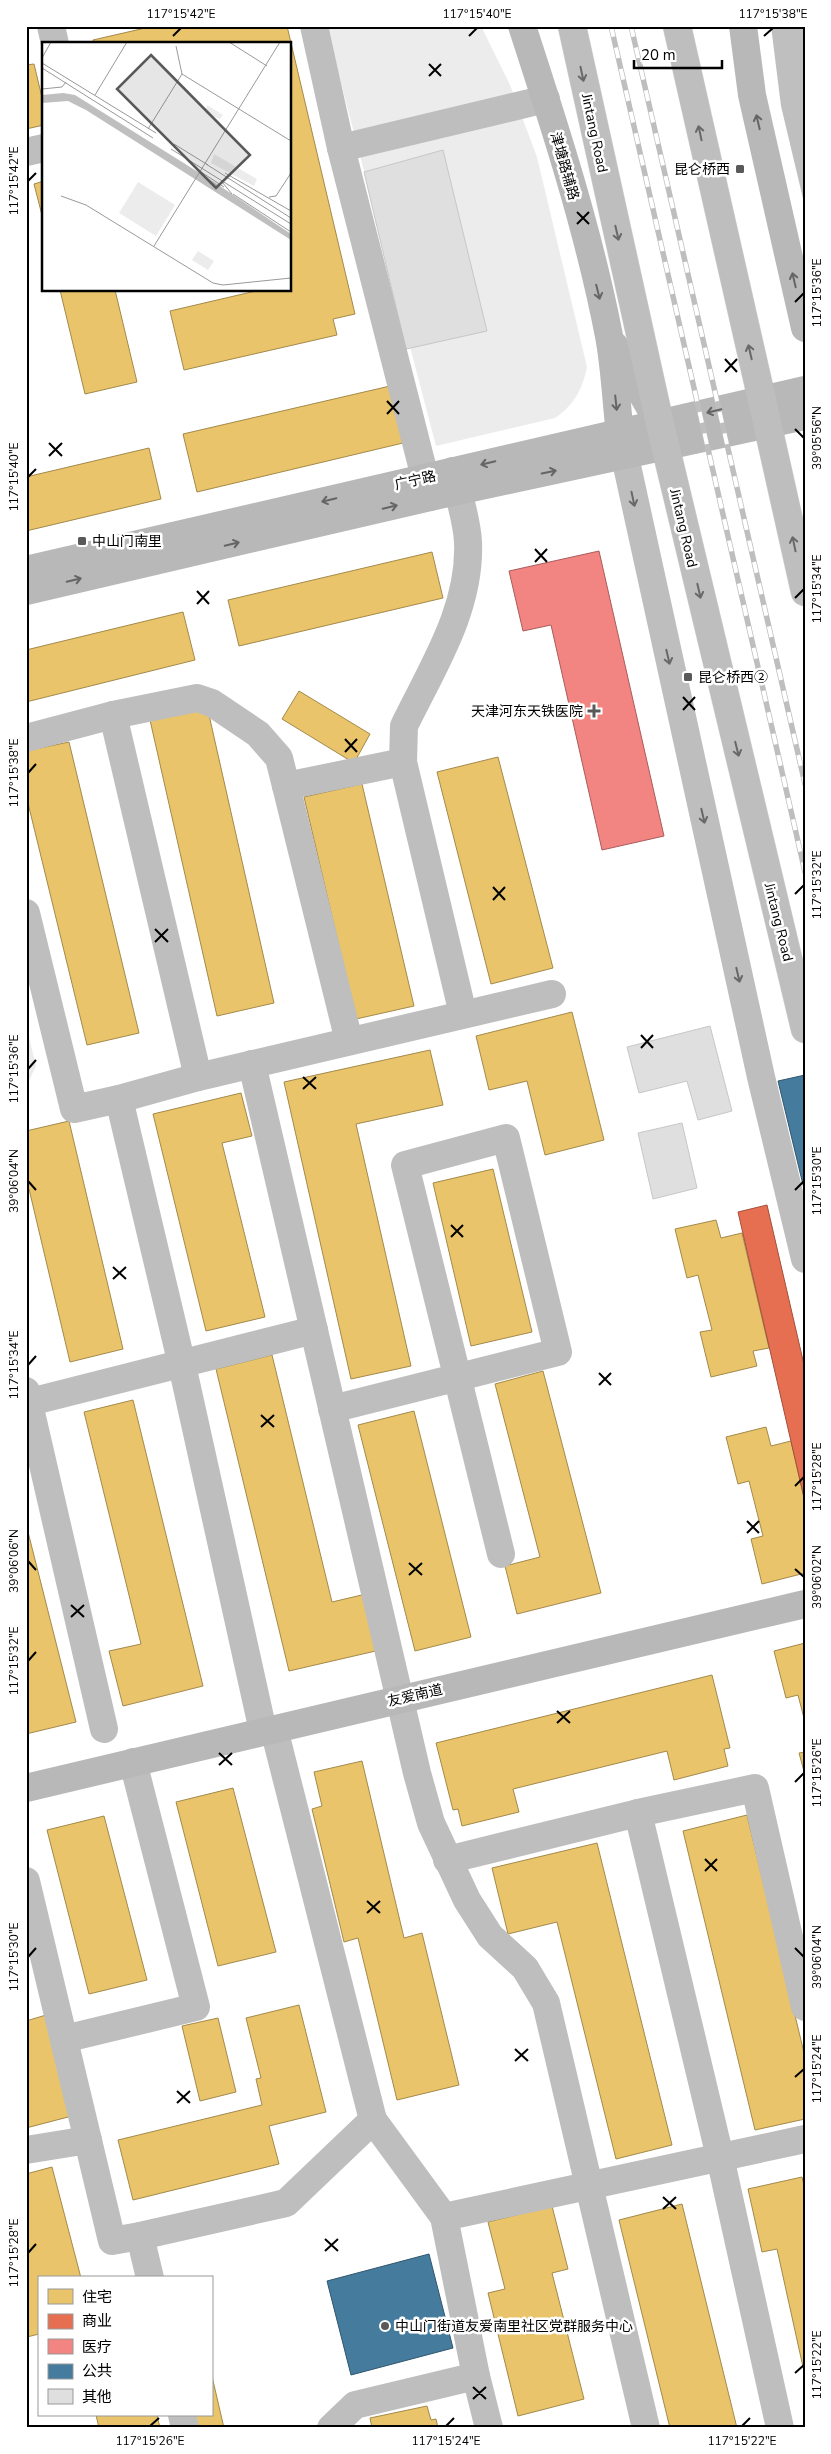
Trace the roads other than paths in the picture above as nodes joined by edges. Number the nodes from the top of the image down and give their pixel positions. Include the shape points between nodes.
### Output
1 (51, 26) edge
2 (314, 26) edge
3 (522, 26) edge
4 (572, 26) edge
5 (743, 26) edge
6 (681, 30) edge
7 (55, 42) edge
8 (546, 99) junction
9 (42, 148) edge
10 (341, 148) junction
11 (26, 152) edge
12 (805, 328) edge
13 (609, 337) junction
14 (805, 390) edge
15 (765, 412) junction
16 (805, 416) edge
17 (663, 435) junction
18 (622, 445) junction
19 (455, 481) junction
20 (428, 487) junction
21 (26, 570) edge
22 (26, 591) edge
23 (805, 592) edge
24 (113, 715) junction
25 (26, 738) edge
26 (403, 762) junction
27 (286, 786) junction
28 (26, 913) edge
29 (552, 994) dead end
30 (463, 1014) junction
31 (805, 1028) edge
32 (349, 1041) junction
33 (252, 1064) junction
34 (198, 1077) junction
35 (118, 1098) junction
36 (805, 1259) edge
37 (314, 1330) junction
38 (182, 1365) junction
39 (458, 1376) junction
40 (27, 1399) edge
41 (332, 1409) junction
42 (501, 1554) dead end
43 (805, 1604) edge
44 (398, 1699) junction
45 (104, 1729) dead end
46 (268, 1730) junction
47 (134, 1762) junction
48 (26, 1788) edge
49 (638, 1813) junction
50 (447, 1860) junction
51 (26, 1881) edge
52 (805, 2007) edge
53 (64, 2039) junction
54 (372, 2120) junction
55 (805, 2139) edge
56 (88, 2140) junction
57 (26, 2150) edge
58 (720, 2157) junction
59 (589, 2186) junction
60 (444, 2217) junction
61 (140, 2236) junction
62 (150, 2276) edge
63 (476, 2376) junction
64 (331, 2428) edge
65 (489, 2428) edge
66 (646, 2428) edge
67 (780, 2428) edge

1 - 7 main road
2 - 10 main road
3 - 8 street, 津塘路辅路
4 -> 17 main road, Jintang Road
12 -> 5 street via 752,96
15 -> 6 main road via 710,181
8 - 10 main road
8 -> 13 street, 津塘路辅路 via 586,240
9 - 11 main road
10 - 20 main road
13 - 17 street
13 -> 18 street
14 - 15 street, 广宁路
15 - 16 street, 广宁路
15 - 17 street, 广宁路
23 -> 15 main road
17 - 18 street, 广宁路
17 -> 31 main road, Jintang Road
18 - 19 street, 广宁路
18 -> 36 main road via 759,1068
19 - 20 street, 广宁路
19 - 26 main road via 468,539 464,593 458,613 404,726
20 -> 21 street, 广宁路
22 -> 20 street, 广宁路
24 - 25 main road
24 - 27 main road via 197,698 212,703 258,734 279,758
24 - 34 main road
26 - 27 main road
26 - 30 main road
27 - 32 main road
28 - 35 main road via 74,1110
29 - 30 main road
30 - 32 main road
32 - 33 main road
33 - 34 main road
33 - 37 main road
34 - 35 main road
35 - 38 main road
37 - 38 main road
37 - 41 main road
38 - 40 main road
38 - 46 main road
39 - 39 main road via 405,1165 506,1138 558,1352
39 - 41 main road
39 - 42 main road
40 - 45 main road
41 - 44 main road
43 - 44 street, 友爱南道
44 - 46 street, 友爱南道
44 - 50 main road via 431,1823
46 - 47 street, 友爱南道
46 - 54 main road
47 - 48 street, 友爱南道
47 - 53 main road via 196,2007
49 - 50 main road
49 - 52 main road via 755,1788
49 - 58 main road
50 - 59 main road via 490,1936 525,1968 546,2003
51 - 53 main road
53 - 56 main road
54 - 60 main road
54 - 61 main road via 286,2203
55 - 58 main road
56 - 57 main road
56 - 61 main road via 112,2241
58 - 59 main road
58 - 67 main road
59 - 60 main road
59 - 66 main road
60 - 63 main road
61 - 62 main road
63 - 64 main road via 355,2405
63 - 65 main road

